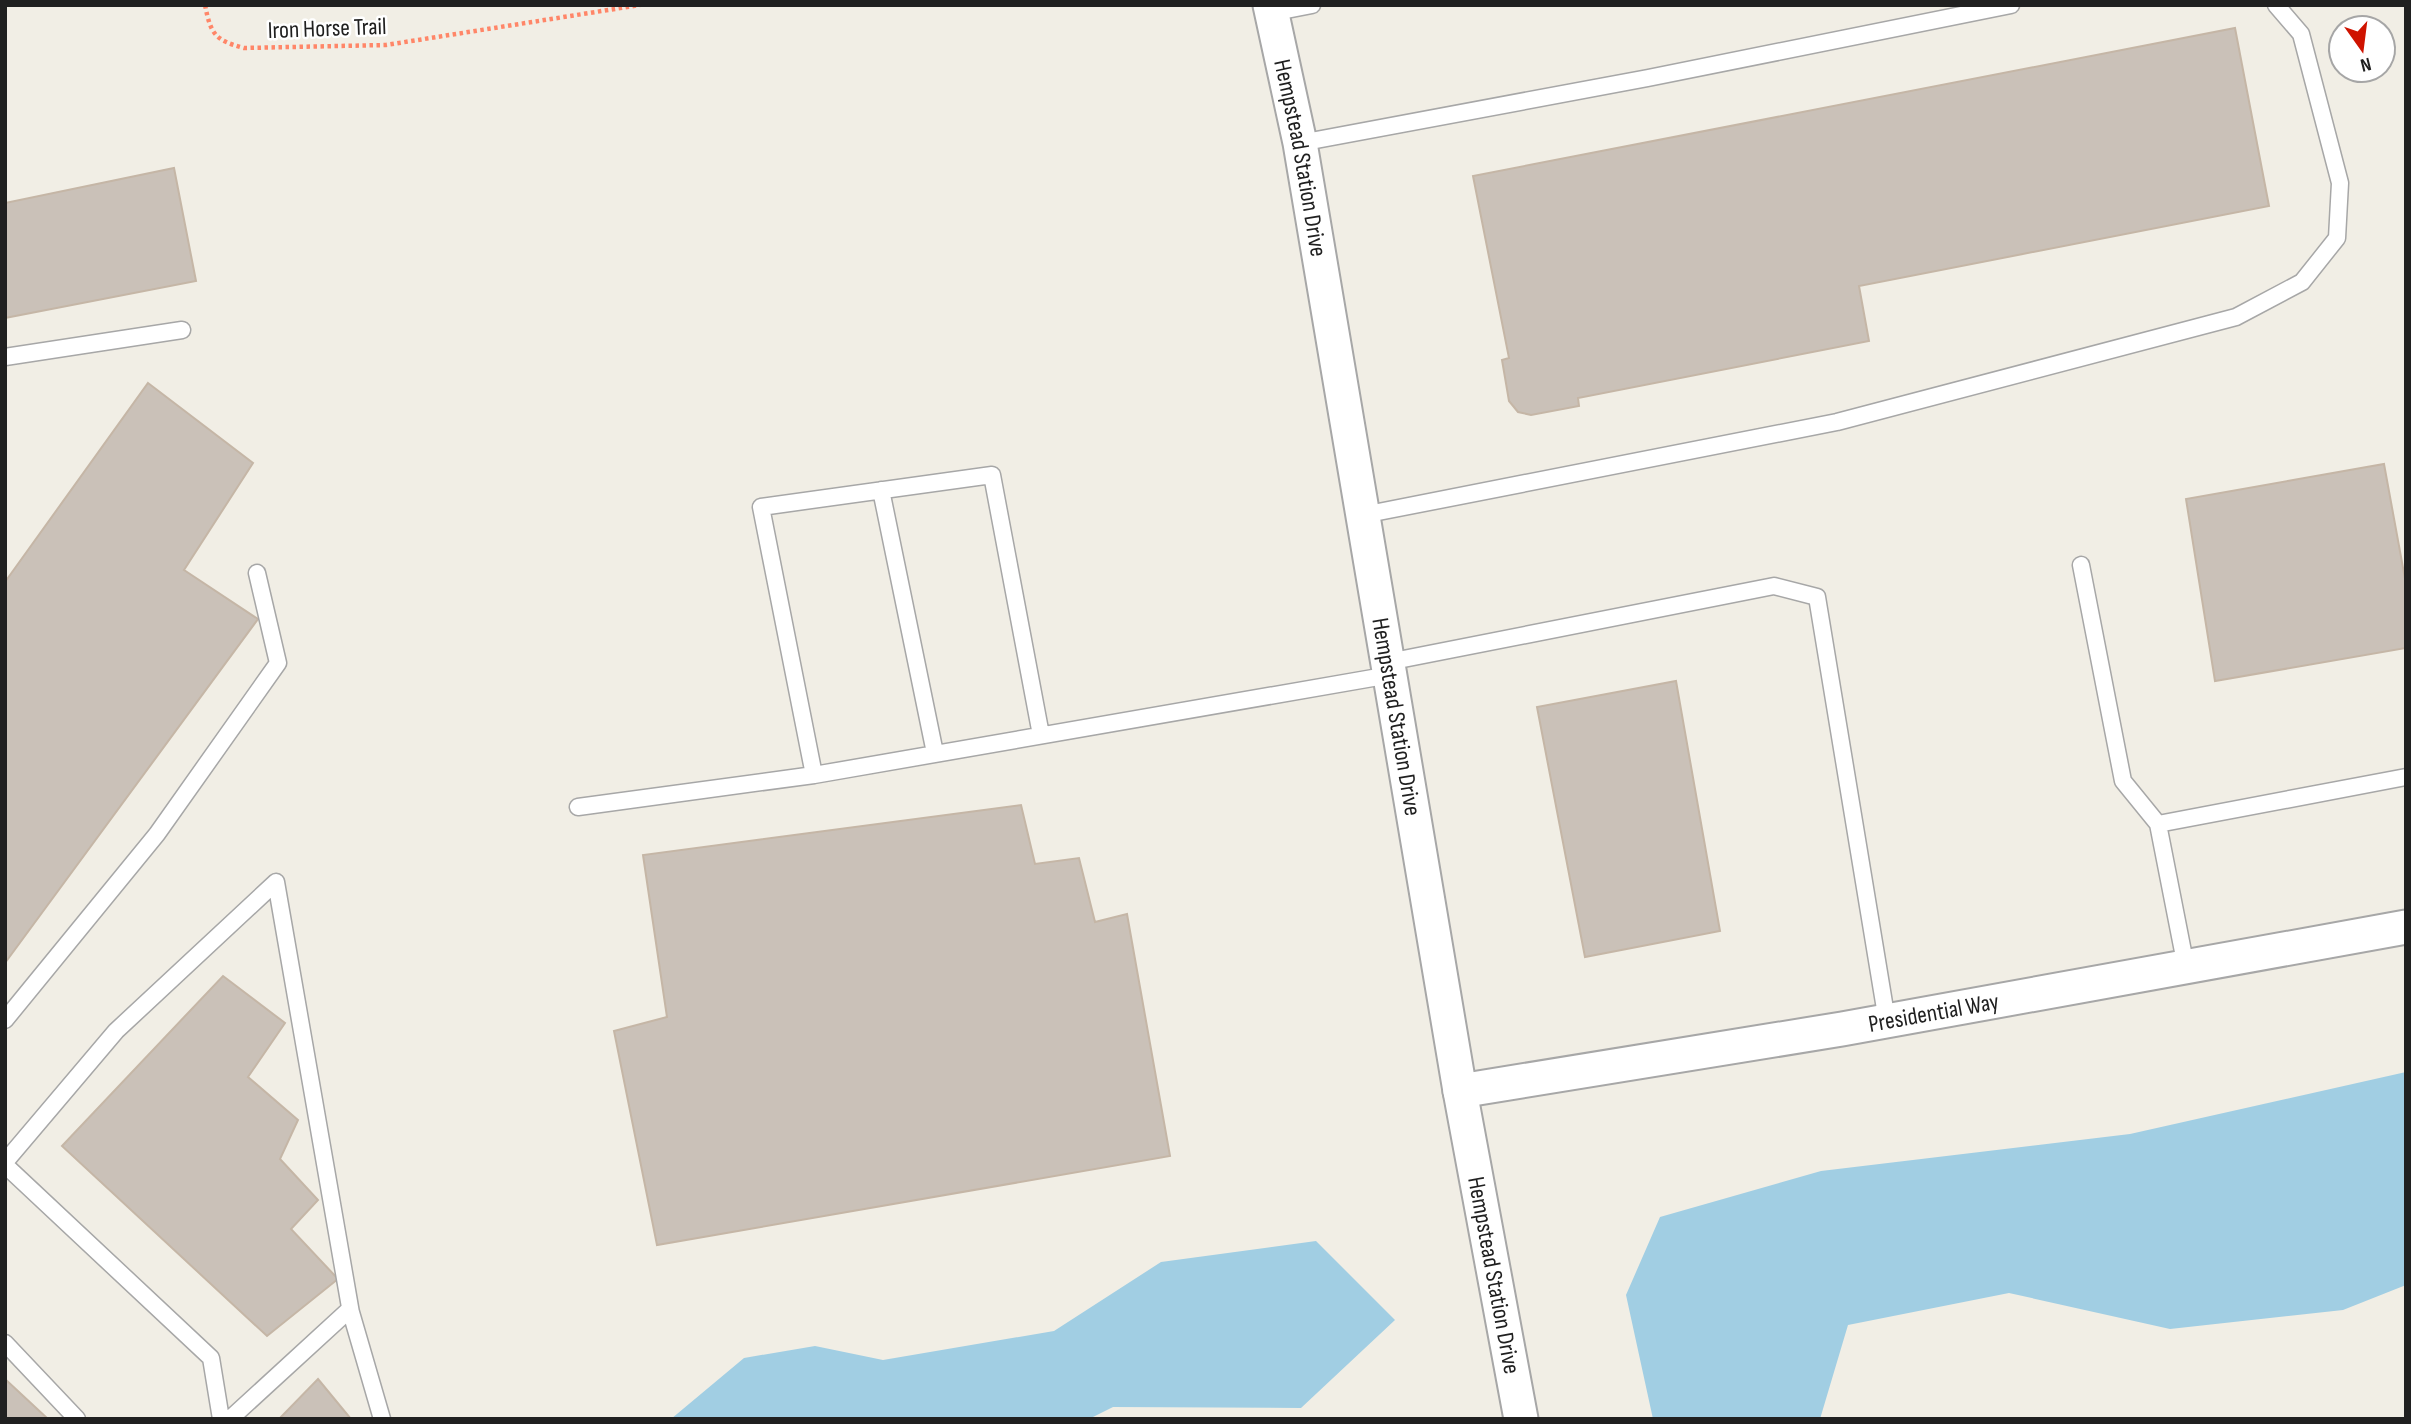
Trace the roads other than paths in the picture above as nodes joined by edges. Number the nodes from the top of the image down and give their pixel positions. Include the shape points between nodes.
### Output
1 (1312, 5) edge
2 (2011, 5) edge
3 (2276, 5) edge
4 (1266, 8) edge
5 (1300, 143) junction
6 (182, 330) dead end
7 (5, 357) edge
8 (881, 490) junction
9 (1363, 515) junction
10 (2081, 565) dead end
11 (257, 573) dead end
12 (1389, 669) junction
13 (1041, 735) junction
14 (935, 753) junction
15 (814, 775) junction
16 (2406, 777) edge
17 (579, 807) dead end
18 (2158, 824) junction
19 (2406, 928) edge
20 (2186, 967) junction
21 (5, 1020) edge
22 (1887, 1021) junction
23 (1460, 1091) junction
24 (5, 1164) edge
25 (351, 1313) junction
26 (5, 1343) edge
27 (78, 1419) edge
28 (221, 1419) edge
29 (229, 1419) edge
30 (382, 1419) edge
31 (1521, 1419) edge

1 - 4 lane
2 - 5 lane
3 - 9 lane via 2301,34 2340,183 2337,238 2302,282 2236,317 1836,422
4 - 5 street, Hempstead Station Drive
5 - 9 street, Hempstead Station Drive
6 - 7 lane
8 - 13 lane via 992,475
8 - 14 lane
8 - 15 lane via 761,507
9 - 12 street, Hempstead Station Drive
10 - 18 lane via 2123,781
11 - 21 lane via 278,663 157,834
12 - 13 lane
12 - 22 lane via 1774,586 1817,597
12 - 23 street, Hempstead Station Drive
13 - 14 lane
14 - 15 lane
15 - 17 lane
16 - 18 lane
18 - 20 lane
19 - 20 street, Presidential Way
20 - 22 street, Presidential Way
22 - 23 street, Presidential Way
23 - 31 street, Hempstead Station Drive
24 - 25 lane via 116,1031 275,882
24 - 28 lane via 211,1358
25 - 29 lane
25 - 30 lane
26 - 27 lane

